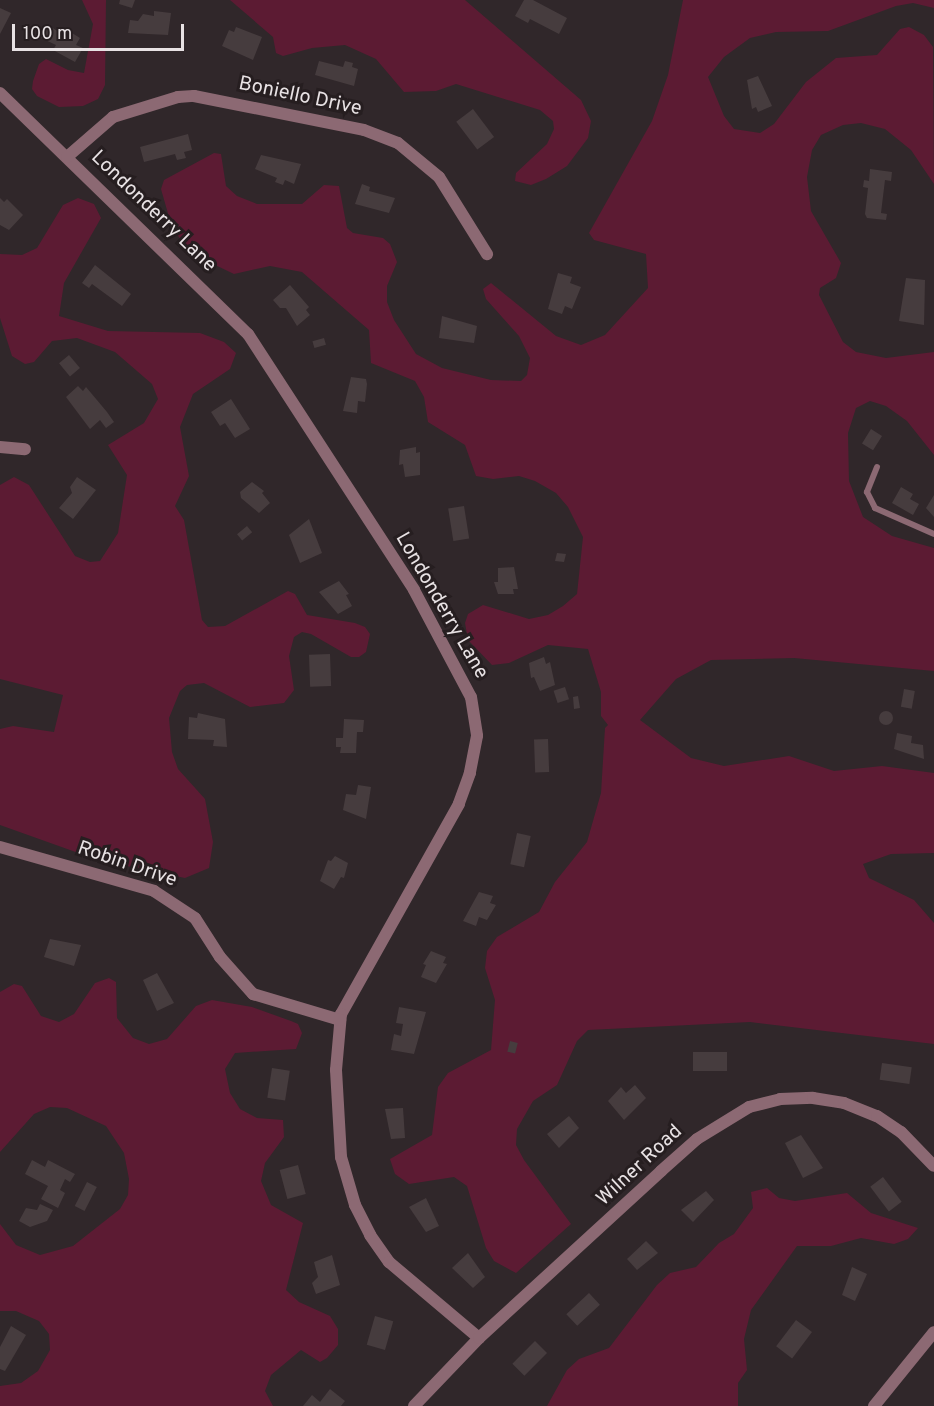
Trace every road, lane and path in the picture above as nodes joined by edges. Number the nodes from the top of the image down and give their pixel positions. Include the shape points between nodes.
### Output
1 (0, 93) edge
2 (67, 157) junction
3 (487, 254) dead end
4 (0, 447) edge
5 (25, 449) dead end
6 (877, 467) dead end
7 (934, 534) edge
8 (0, 847) edge
9 (340, 1020) junction
10 (934, 1166) edge
11 (934, 1332) edge
12 (479, 1338) junction
13 (414, 1406) edge
14 (874, 1406) edge

1 - 2 street, Londonderry Lane
2 - 3 street, Boniello Drive via 113,117 178,97 194,96 364,130 398,143 439,177
2 - 9 street, Londonderry Lane via 249,334 414,590 471,698 477,736 459,804 414,877
4 - 5 street
6 - 7 lane via 867,492 875,508
8 - 9 street, Robin Drive via 154,891 195,918 219,957 253,994
9 - 12 street, Londonderry Lane via 336,1070 341,1157 355,1204 389,1262
10 - 12 street, Wilner Road via 901,1132 877,1116 844,1103 813,1098 780,1099 749,1107 697,1139
11 - 14 street
12 - 13 street, Wilner Road

